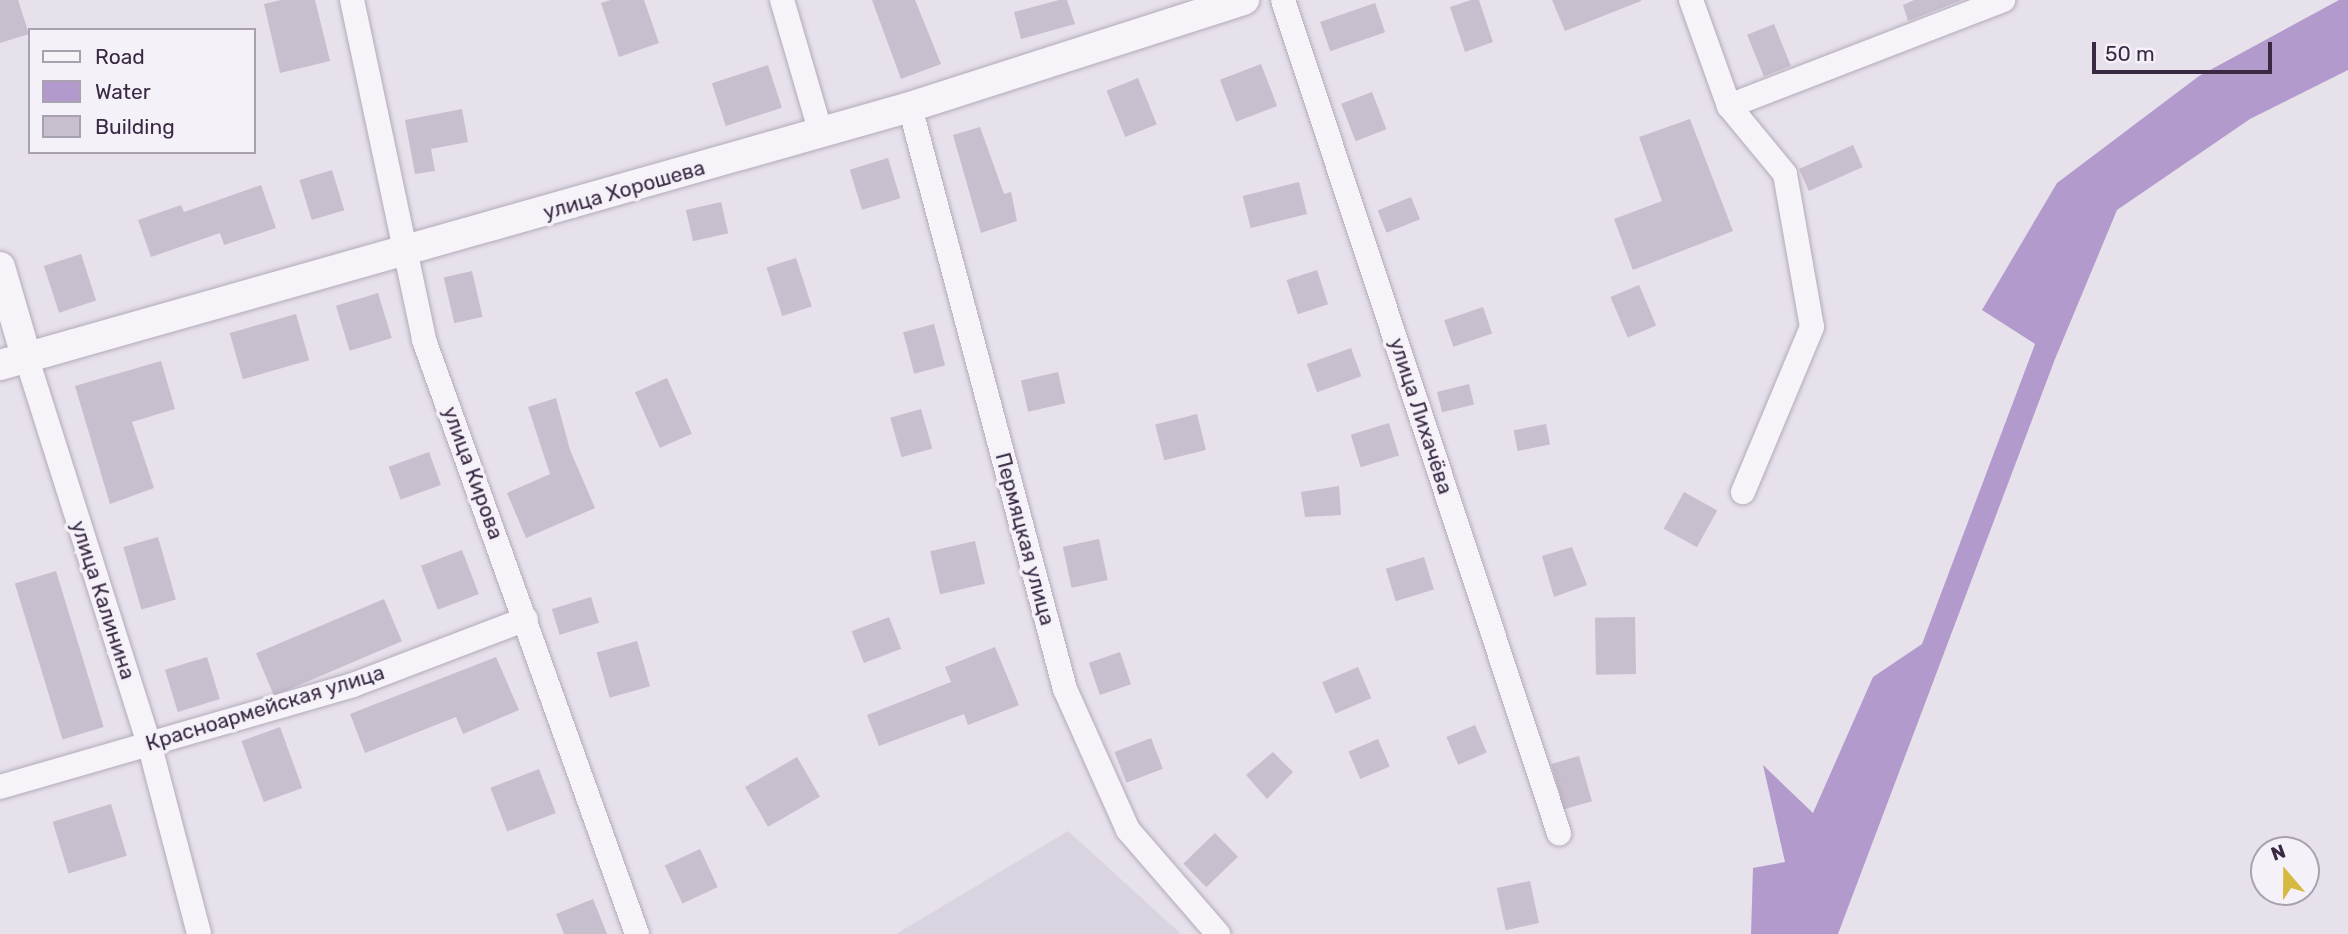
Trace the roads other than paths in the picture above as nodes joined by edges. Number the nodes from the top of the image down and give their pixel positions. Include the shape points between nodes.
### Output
1 (352, 0) edge
2 (782, 0) edge
3 (1244, 0) edge
4 (1283, 0) edge
5 (1691, 0) edge
6 (2003, 0) edge
7 (1729, 106) junction
8 (910, 107) junction
9 (821, 133) junction
10 (408, 252) junction
11 (0, 267) edge
12 (13, 361) edge
13 (1743, 492) dead end
14 (526, 619) junction
15 (149, 743) junction
16 (0, 787) edge
17 (1559, 833) dead end
18 (199, 934) edge
19 (637, 934) edge
20 (1218, 934) edge

1 - 10 street, улица Кирова
2 - 9 street
3 - 8 street, улица Хорошева
4 - 17 street, улица Лихачёва
5 - 7 street
6 - 7 street
7 - 13 street via 1785,174 1812,327
8 - 9 street, улица Хорошева
8 - 20 street, Пермяцкая улица via 1065,690 1128,830
9 - 10 street, улица Хорошева
10 - 12 street, улица Хорошева
10 - 14 street, улица Кирова via 424,340
11 - 12 street, улица Калинина
12 - 15 street, улица Калинина
14 - 15 street, Красноармейская улица via 353,685
14 - 19 street, улица Кирова
15 - 16 street, Красноармейская улица
15 - 18 street, улица Калинина

